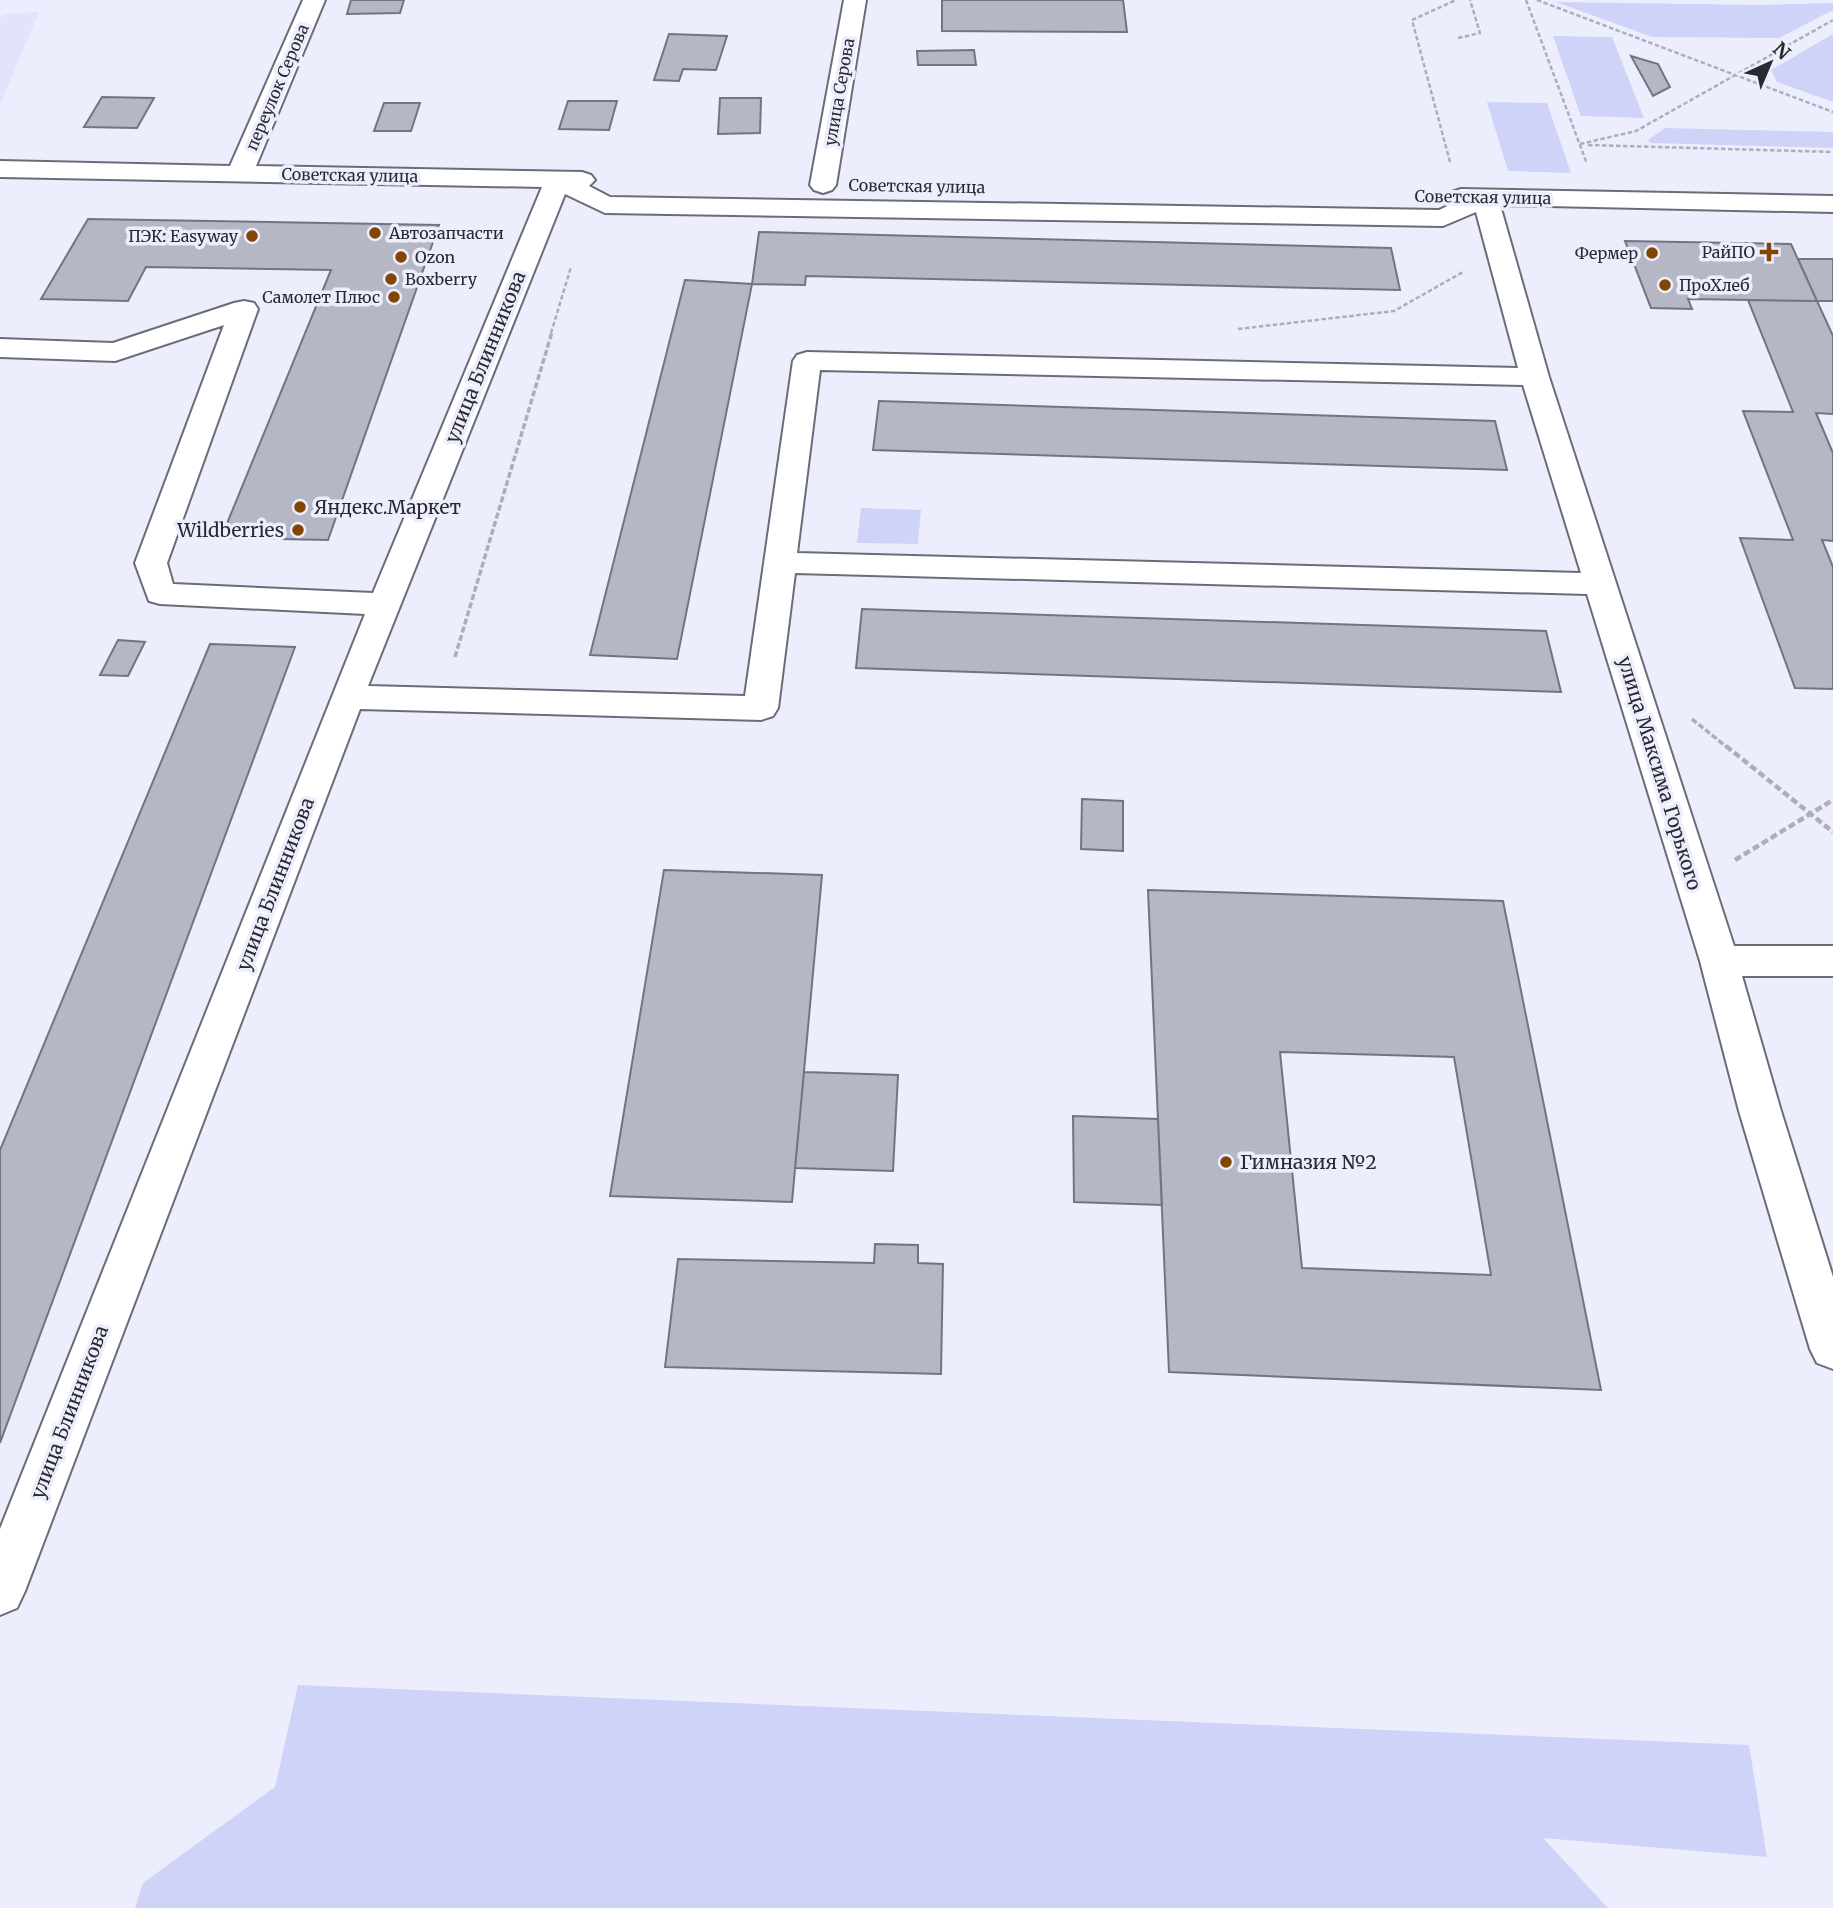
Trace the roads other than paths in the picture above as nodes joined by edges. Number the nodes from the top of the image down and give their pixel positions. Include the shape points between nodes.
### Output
1 (314, 0) edge
2 (855, 0) edge
3 (0, 169) edge
4 (240, 173) junction
5 (558, 180) junction
6 (614, 181) dead end
7 (642, 181) dead end
8 (823, 185) junction
9 (1485, 198) junction
10 (1833, 204) edge
11 (0, 348) edge
12 (1535, 377) junction
13 (780, 564) junction
14 (1601, 584) junction
15 (384, 604) junction
16 (347, 697) junction
17 (1719, 961) junction
18 (1833, 961) edge
19 (1833, 1349) edge
20 (9, 1545) edge
21 (0, 1591) edge

1 - 4 street, переулок Серова
2 - 8 street, улица Серова
3 - 4 street, Советская улица
4 - 5 street, Советская улица
5 - 6 street, Советская улица
5 - 9 street via 605,205 1443,218
5 - 15 street, улица Блинникова
7 - 8 street, Советская улица
8 - 9 street, Советская улица
9 - 10 street, Советская улица
9 - 12 street, улица Максима Горького
11 - 15 street via 115,352 244,309 151,563 160,594
12 - 13 street via 807,361
12 - 14 street, улица Максима Горького
13 - 14 street
13 - 16 street via 761,708
14 - 17 street, улица Максима Горького
15 - 16 street, улица Блинникова
16 - 20 street, улица Блинникова
17 - 18 street
17 - 19 street, улица Максима Горького
20 - 21 street, улица Блинникова

